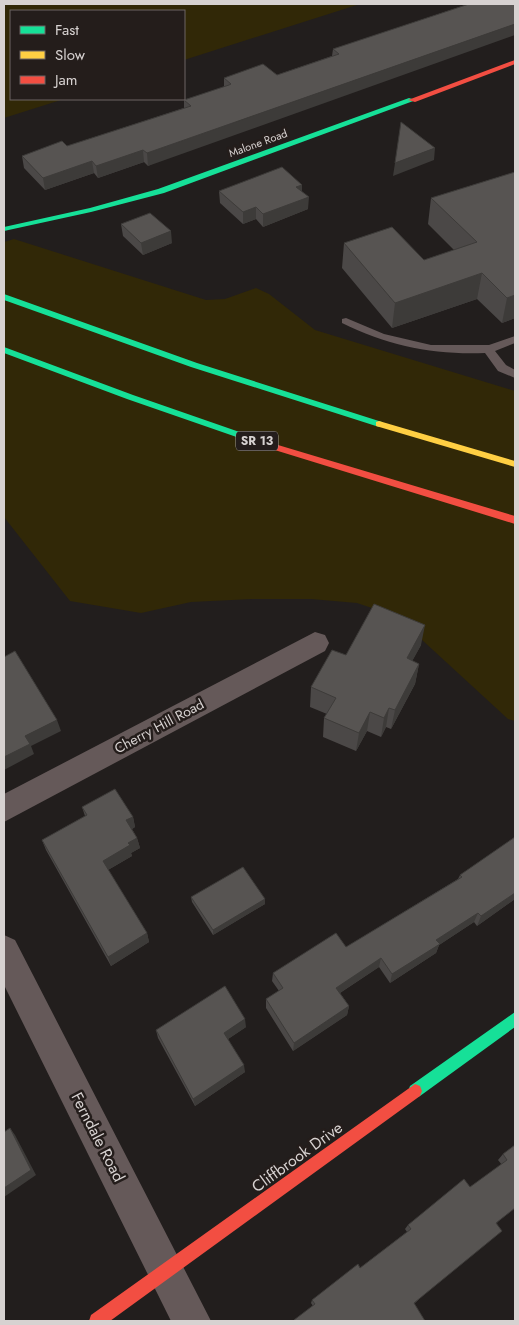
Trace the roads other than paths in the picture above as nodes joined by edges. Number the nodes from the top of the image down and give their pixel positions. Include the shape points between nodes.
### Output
1 (515, 62) edge
2 (4, 229) edge
3 (4, 297) edge
4 (346, 321) dead end
5 (515, 339) edge
6 (488, 349) junction
7 (4, 350) edge
8 (515, 374) edge
9 (515, 464) edge
10 (515, 520) edge
11 (315, 643) dead end
12 (4, 808) edge
13 (4, 952) edge
14 (515, 1019) edge
15 (166, 1271) junction
16 (98, 1321) edge
17 (192, 1321) edge

1 - 2 main road, Malone Road via 161,192
3 - 9 main road via 234,379
4 - 6 lane via 369,334 402,344
5 - 6 lane
6 - 8 lane via 502,368
7 - 10 main road, SR 13 via 209,425
11 - 12 street, Cherry Hill Road
13 - 15 street, Ferndale Road
14 - 15 main road, Cliffbrook Drive
15 - 16 main road, Cliffbrook Drive
15 - 17 street, Ferndale Road

